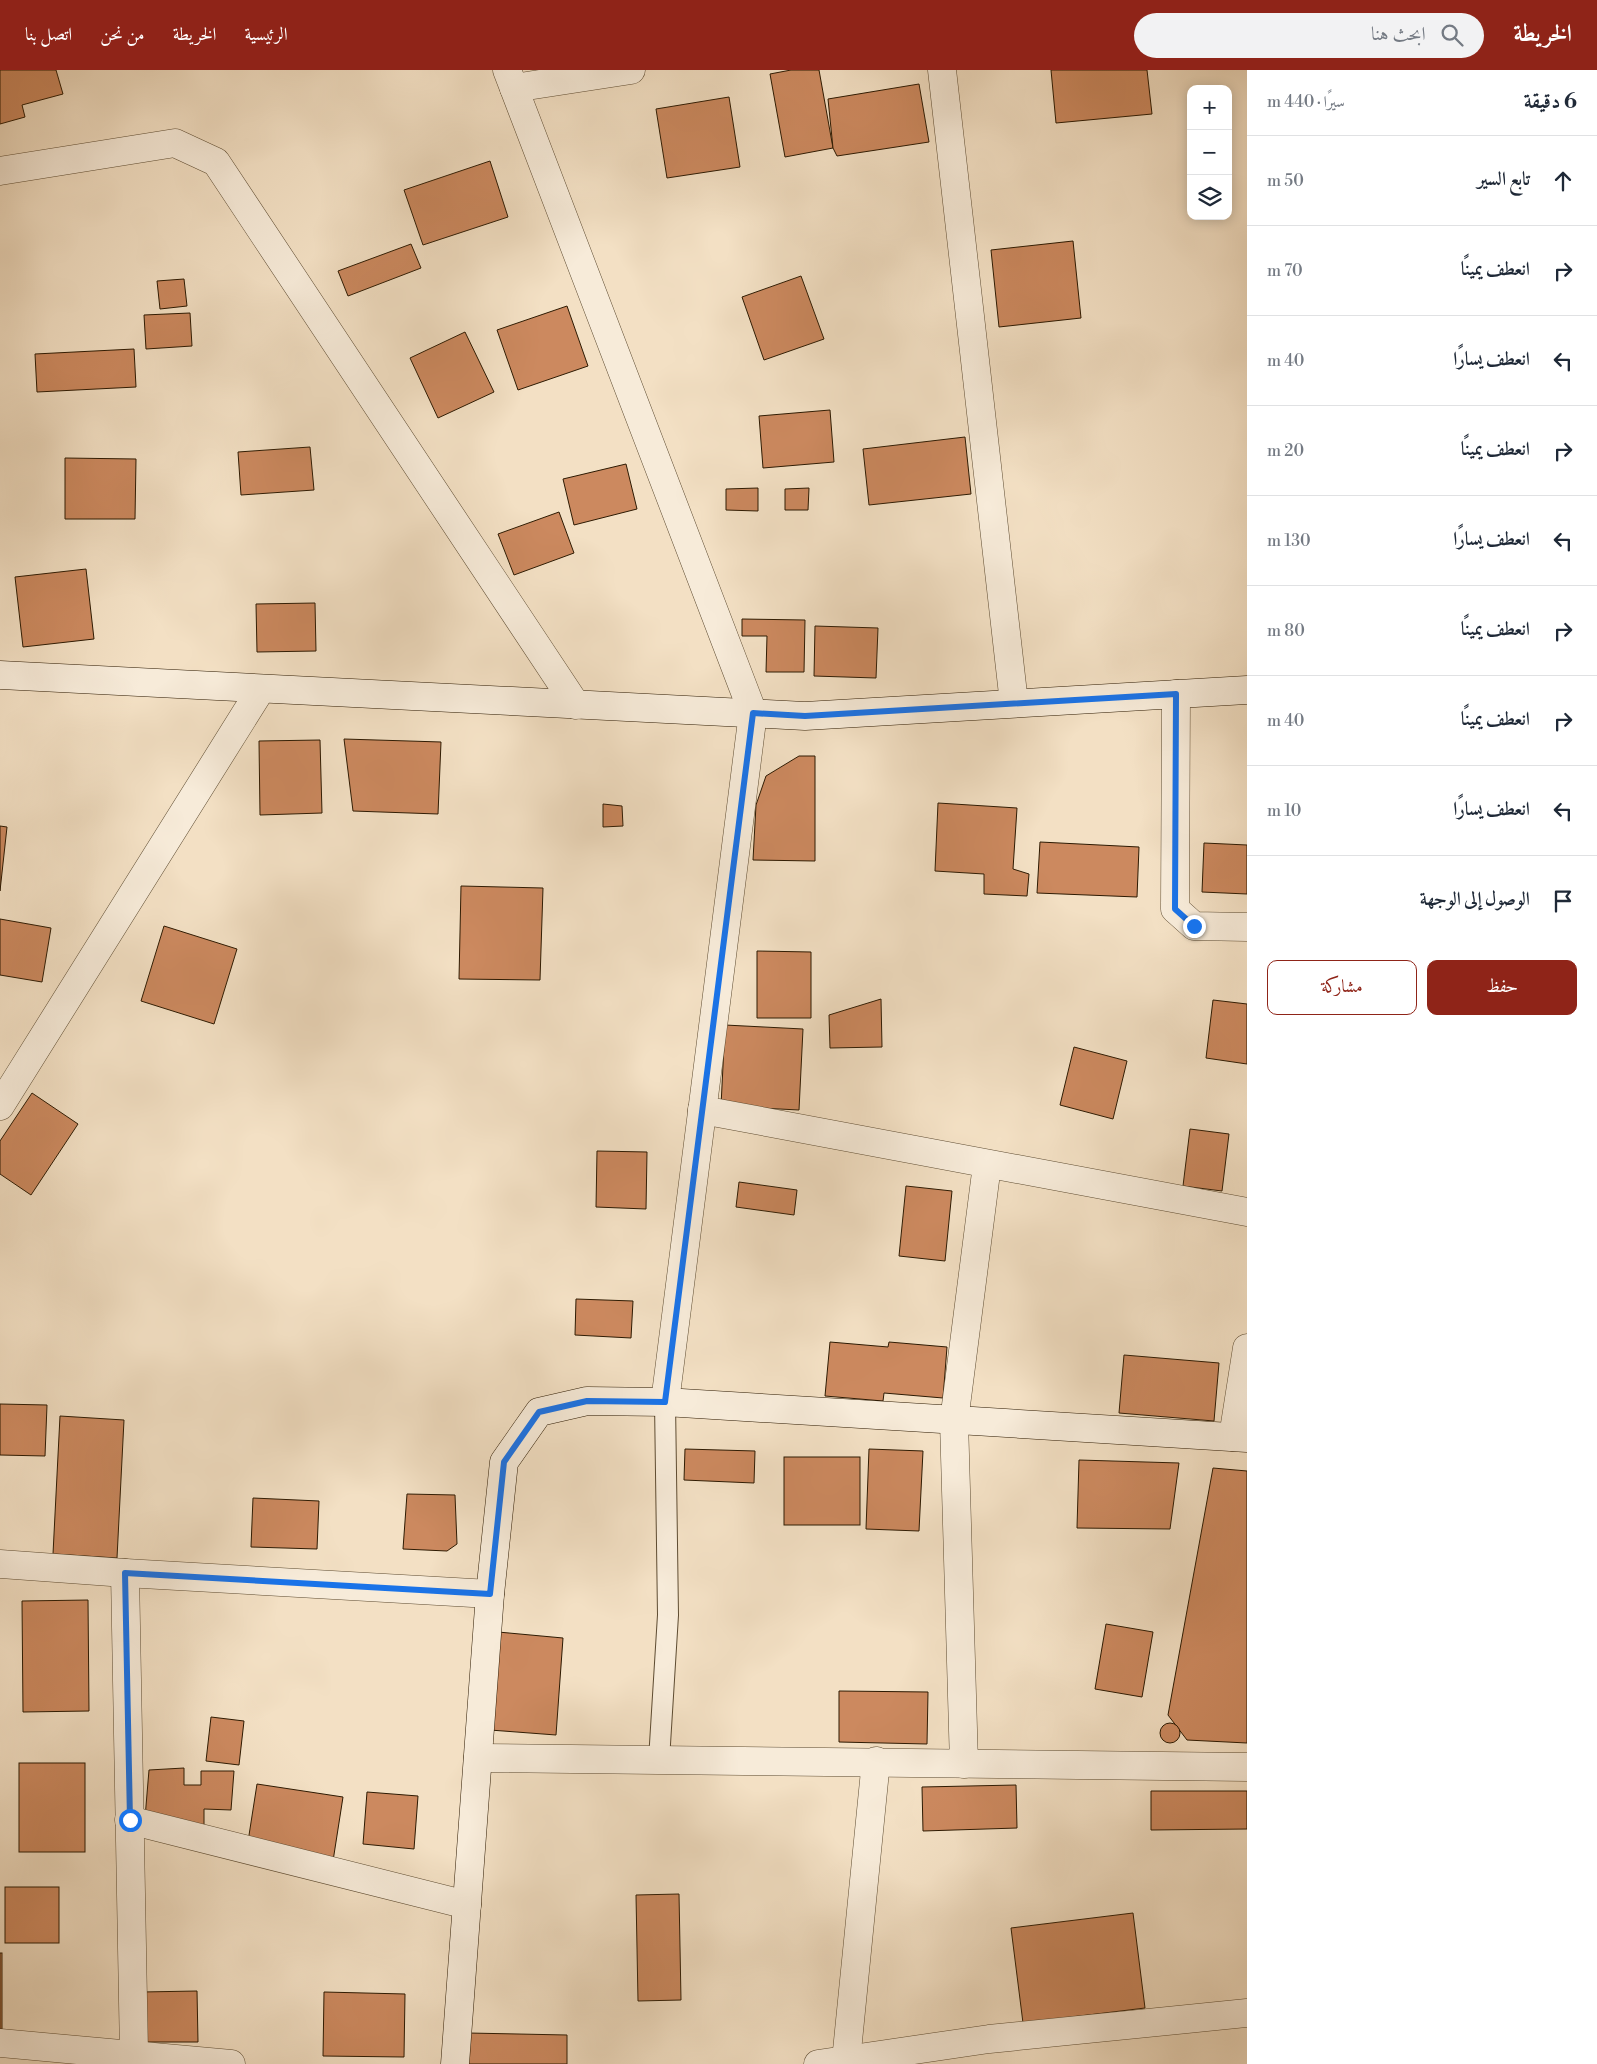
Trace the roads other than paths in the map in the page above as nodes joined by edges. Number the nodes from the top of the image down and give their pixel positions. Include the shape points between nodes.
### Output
1 (942, 70) edge
2 (619, 71) edge
3 (510, 79) edge
4 (0, 171) edge
5 (1, 670) edge
6 (261, 688) junction
7 (1247, 690) edge
8 (1176, 694) junction
9 (1014, 704) junction
10 (576, 705) junction
11 (753, 713) junction
12 (1247, 926) edge
13 (0, 1106) edge
14 (702, 1110) junction
15 (987, 1165) junction
16 (1247, 1212) edge
17 (1247, 1348) edge
18 (665, 1402) junction
19 (954, 1421) junction
20 (1240, 1437) edge
21 (0, 1564) edge
22 (125, 1573) junction
23 (490, 1594) junction
24 (478, 1758) junction
25 (659, 1760) junction
26 (876, 1761) junction
27 (964, 1764) junction
28 (1247, 1767) edge
29 (130, 1820) junction
30 (467, 1905) junction
31 (1247, 2013) edge
32 (0, 2043) edge
33 (134, 2054) junction
34 (846, 2061) junction
35 (231, 2064) edge
36 (455, 2064) edge
37 (818, 2064) edge

1 - 9 street
2 - 3 street
3 - 11 street
4 - 10 street via 175,143 216,162
5 - 6 street
6 - 10 street
6 - 13 street
7 - 8 street
8 - 9 street
8 - 12 street via 1175,909 1194,926
9 - 11 street via 805,716
10 - 11 street
11 - 14 street
14 - 15 street
14 - 18 street
15 - 16 street
15 - 19 street
17 - 20 street
18 - 19 street
18 - 23 street via 587,1401 539,1412 504,1462
18 - 25 lane via 668,1615
19 - 20 street
19 - 27 street
21 - 22 street
22 - 23 street
22 - 29 street
23 - 24 street
24 - 25 street
24 - 30 street
25 - 26 street
26 - 27 street
26 - 34 street
27 - 28 street
29 - 30 street
29 - 33 street
30 - 36 street
31 - 34 street via 989,2040
32 - 33 street
33 - 35 street
34 - 37 street

